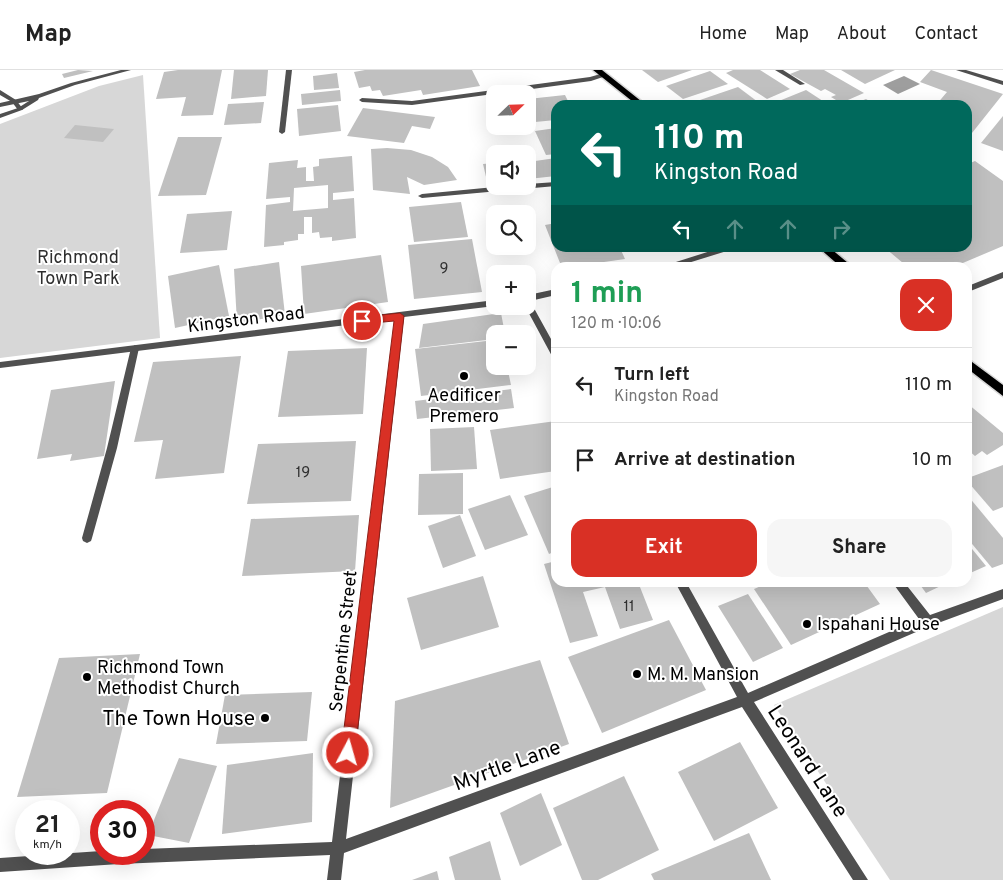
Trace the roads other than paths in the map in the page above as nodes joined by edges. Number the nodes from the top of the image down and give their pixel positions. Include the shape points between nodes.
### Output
1 (128, 70) edge
2 (289, 70) edge
3 (778, 70) edge
4 (959, 70) edge
5 (601, 72) edge
6 (1003, 83) edge
7 (802, 84) dead end
8 (0, 92) edge
9 (41, 96) junction
10 (362, 100) dead end
11 (636, 100) edge
12 (14, 101) junction
13 (0, 105) edge
14 (20, 109) junction
15 (0, 116) edge
16 (282, 132) dead end
17 (551, 184) edge
18 (422, 196) dead end
19 (714, 252) edge
20 (829, 252) edge
21 (681, 262) edge
22 (842, 262) edge
23 (1003, 275) edge
24 (972, 287) edge
25 (551, 293) edge
26 (536, 296) edge
27 (486, 304) edge
28 (534, 315) edge
29 (400, 316) junction
30 (551, 347) edge
31 (135, 348) junction
32 (0, 365) edge
33 (972, 365) edge
34 (1003, 391) edge
35 (87, 538) dead end
36 (683, 587) edge
37 (901, 587) edge
38 (1003, 594) edge
39 (928, 621) junction
40 (745, 700) junction
41 (338, 848) junction
42 (0, 865) edge
43 (334, 880) edge
44 (861, 880) edge

1 - 9 street
2 - 16 street
3 - 7 street
4 - 6 street
5 - 10 street via 591,79 412,103
5 - 11 main road
8 - 12 street
9 - 12 street
9 - 14 street
12 - 13 street
12 - 14 street
14 - 15 street
17 - 18 street
19 - 21 street
20 - 22 main road
23 - 24 street
25 - 26 street
27 - 29 street, Kingston Road
28 - 30 street
29 - 31 street, Kingston Road
29 - 41 street, Serpentine Street
31 - 32 street, Kingston Road
31 - 35 street
33 - 34 main road
36 - 40 street, Leonard Lane
37 - 39 street
38 - 39 street, Myrtle Lane
39 - 40 street, Myrtle Lane
40 - 41 street, Myrtle Lane
40 - 44 street, Leonard Lane
41 - 42 street, Myrtle Lane
41 - 43 street, Serpentine Street

